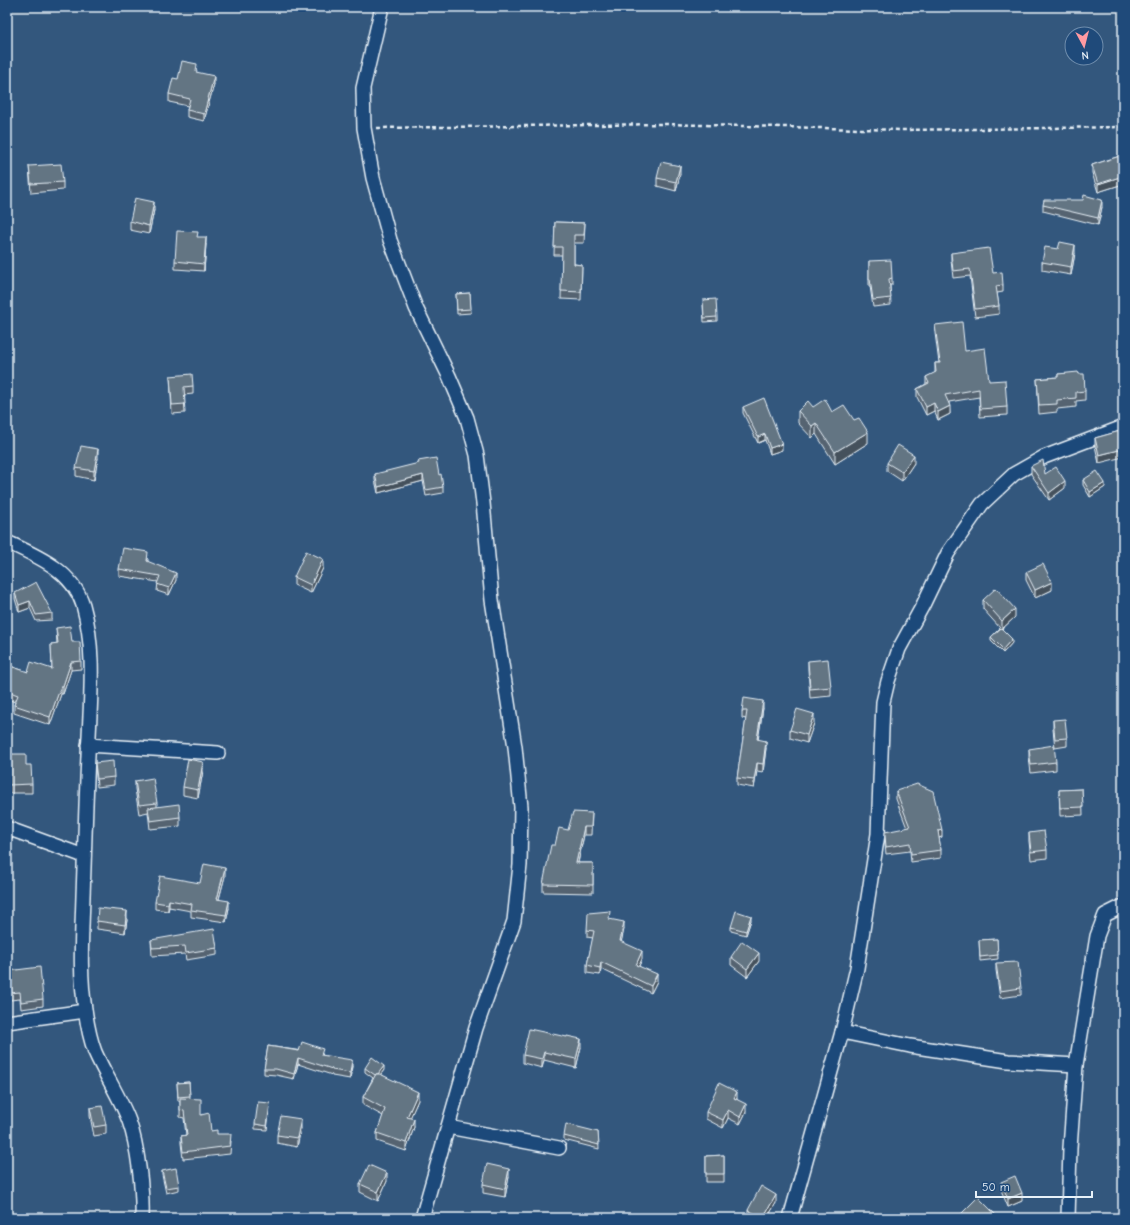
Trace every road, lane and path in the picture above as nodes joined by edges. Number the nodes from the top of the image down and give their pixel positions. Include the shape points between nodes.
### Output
1 (382, 7) edge
2 (1123, 127) edge
3 (364, 128) junction
4 (1123, 427) edge
5 (7, 542) edge
6 (88, 745) junction
7 (218, 754) dead end
8 (7, 828) edge
9 (84, 856) junction
10 (1123, 906) edge
11 (85, 1011) junction
12 (7, 1022) edge
13 (842, 1032) junction
14 (1076, 1065) junction
15 (448, 1127) junction
16 (559, 1148) dead end
17 (142, 1218) edge
18 (422, 1218) edge
19 (790, 1218) edge
20 (1068, 1218) edge

1 - 3 street via 363,88
2 - 3 path via 901,130 664,124
3 - 15 street via 373,178 390,240 416,308 468,418 477,455 484,503 492,600 515,747 521,807 520,865 514,921 476,1028
4 - 13 street via 1044,457 1014,474 982,504 948,553 899,649 883,702 878,834 857,968
5 - 6 street via 47,561 63,573 76,589 82,603 87,621 92,669
6 - 7 street
6 - 9 street
8 - 9 street
9 - 11 street via 81,955
10 - 14 street via 1105,915 1097,936
11 - 12 street
11 - 17 street via 95,1051 129,1121 138,1160
13 - 14 street via 910,1046 1008,1061
13 - 19 street
14 - 20 street
15 - 16 street
15 - 18 street

